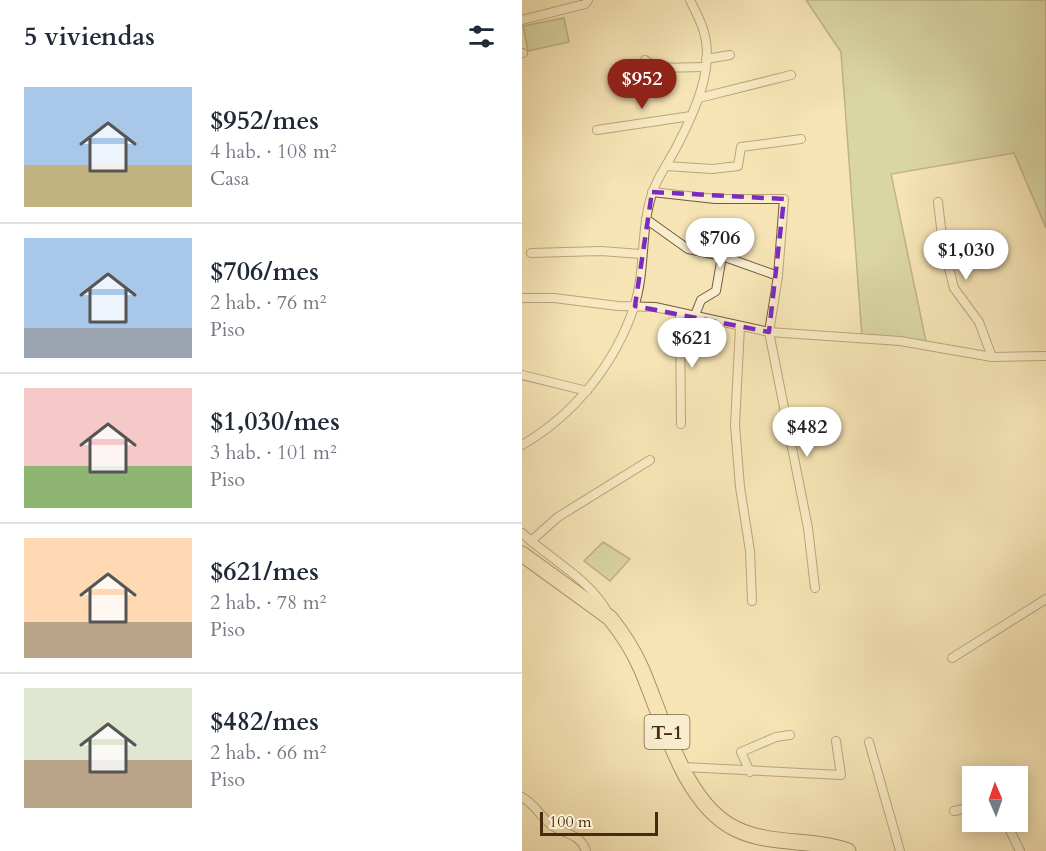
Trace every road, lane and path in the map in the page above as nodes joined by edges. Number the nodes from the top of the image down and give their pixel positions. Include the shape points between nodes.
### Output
1 (588, 0) edge
2 (690, 0) edge
3 (522, 20) edge
4 (730, 55) dead end
5 (645, 60) dead end
6 (705, 63) junction
7 (791, 75) dead end
8 (699, 98) junction
9 (691, 116) junction
10 (597, 130) dead end
11 (801, 139) dead end
12 (666, 166) junction
13 (652, 192) junction
14 (938, 202) dead end
15 (646, 219) junction
16 (531, 253) dead end
17 (641, 254) junction
18 (722, 256) junction
19 (778, 276) junction
20 (522, 298) edge
21 (635, 306) junction
22 (680, 314) junction
23 (694, 315) junction
24 (740, 326) junction
25 (769, 332) junction
26 (1046, 356) edge
27 (992, 357) junction
28 (522, 375) edge
29 (587, 391) junction
30 (681, 424) dead end
31 (522, 445) edge
32 (650, 460) dead end
33 (522, 533) edge
34 (531, 541) junction
35 (522, 554) edge
36 (815, 588) dead end
37 (1046, 599) edge
38 (752, 601) dead end
39 (610, 618) junction
40 (952, 658) dead end
41 (790, 735) dead end
42 (836, 741) dead end
43 (869, 742) dead end
44 (683, 767) junction
45 (750, 772) junction
46 (522, 797) edge
47 (962, 809) edge
48 (954, 811) dead end
49 (1011, 832) edge
50 (586, 851) edge
51 (848, 851) edge
52 (900, 851) edge
53 (1020, 851) edge

1 - 3 street
2 - 6 street via 704,30
4 - 6 street
5 - 6 street via 657,68
6 - 8 street
7 - 8 street
8 - 9 street
9 - 10 street
9 - 12 street
11 - 12 street via 741,147 738,166
12 - 13 street
13 - 15 street
13 - 19 street via 715,199 784,199
14 - 27 street via 954,288 979,322
15 - 17 street
15 - 18 street via 688,249
16 - 17 street
17 - 21 street
18 - 19 street
18 - 23 street via 717,291 701,300
19 - 25 street
20 - 21 street
21 - 22 street
21 - 29 street
22 - 23 street
22 - 30 street
23 - 24 street
24 - 25 street
24 - 38 street via 735,425
25 - 27 street via 881,339
25 - 36 street via 808,528
26 - 27 street
28 - 29 street
29 - 31 street via 554,425
32 - 34 street via 558,517
33 - 34 street
34 - 39 street via 584,581
35 - 39 highway, T-1
37 - 40 street
39 - 44 highway, T-1 via 629,643
41 - 45 street via 741,752
42 - 45 street via 841,776
43 - 52 street
44 - 45 street
44 - 51 highway, T-1 via 700,799 726,824 758,837
46 - 50 street via 534,804 549,823 576,836
47 - 48 street
49 - 53 street

